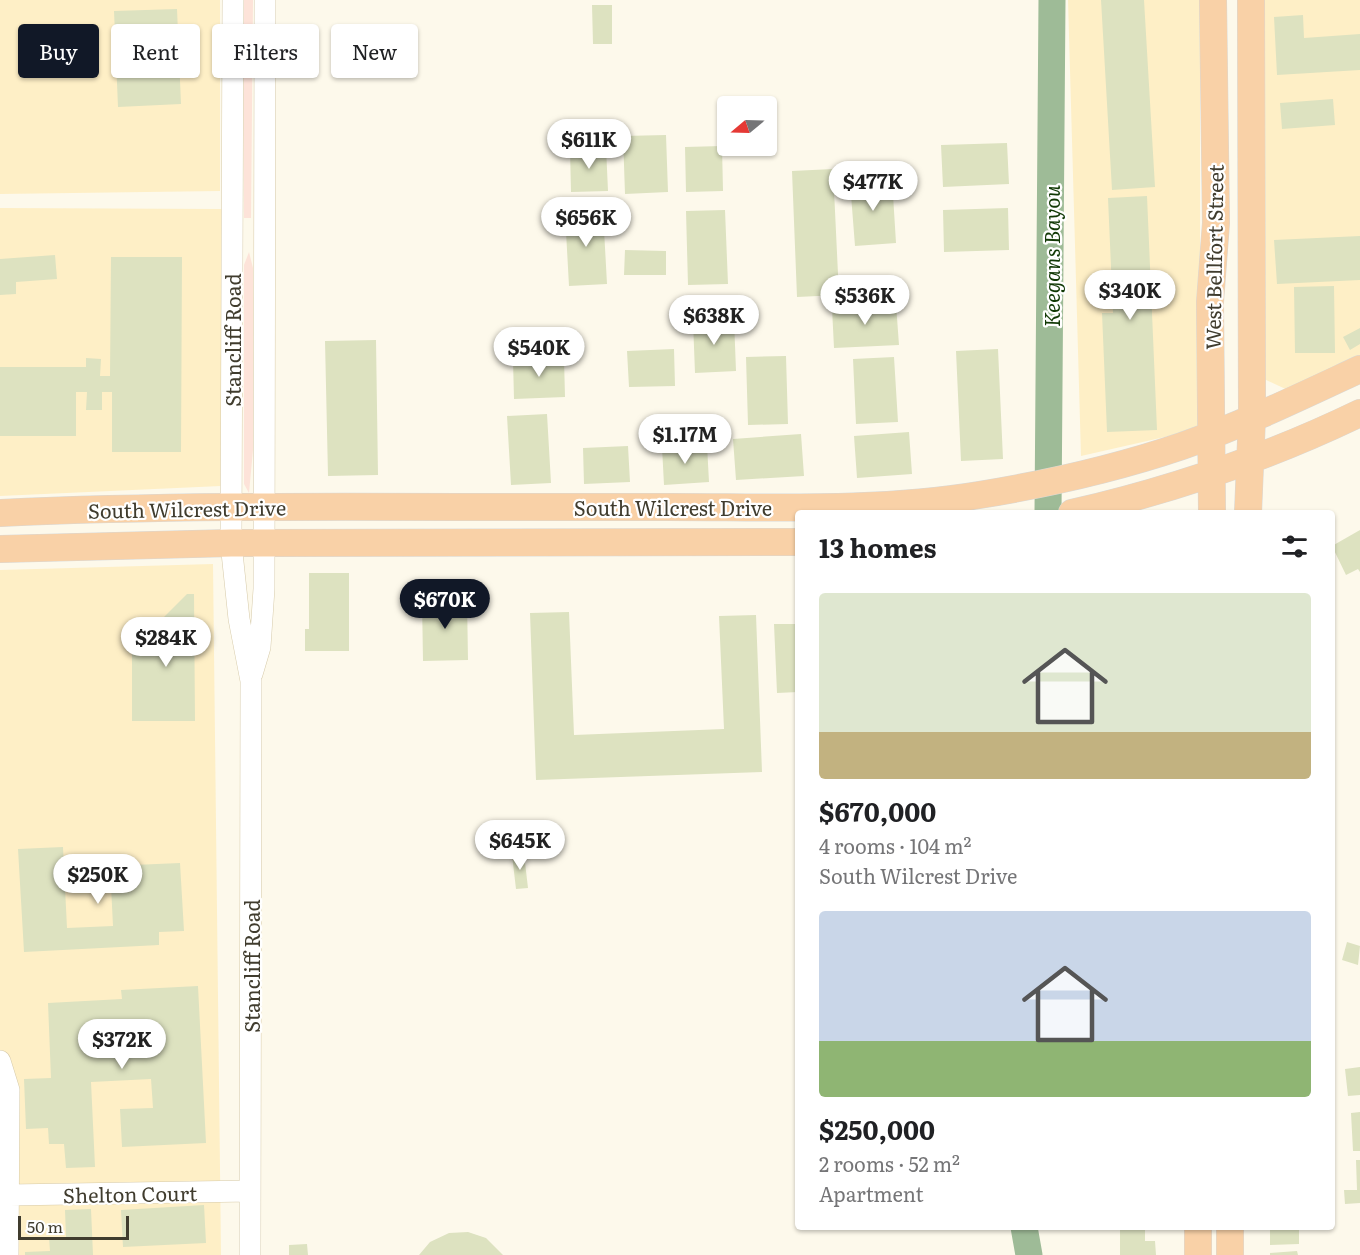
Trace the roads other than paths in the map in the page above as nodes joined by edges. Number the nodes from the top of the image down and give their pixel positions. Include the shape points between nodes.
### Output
1 (233, 0) edge
2 (265, 0) edge
3 (1214, 0) edge
4 (1251, 0) edge
5 (1214, 141) junction
6 (1251, 141) junction
7 (264, 232) junction
8 (232, 233) junction
9 (1360, 369) edge
10 (1360, 413) edge
11 (1252, 417) junction
12 (1212, 434) junction
13 (1250, 462) junction
14 (1212, 475) junction
15 (264, 507) junction
16 (231, 508) junction
17 (482, 508) junction
18 (828, 510) edge
19 (1084, 510) edge
20 (1212, 510) edge
21 (1248, 510) edge
22 (0, 513) edge
23 (482, 542) junction
24 (795, 542) edge
25 (231, 543) junction
26 (264, 543) junction
27 (0, 549) edge
28 (250, 678) junction
29 (0, 1061) edge
30 (250, 1191) junction
31 (10, 1195) junction
32 (1198, 1230) edge
33 (1230, 1230) edge
34 (8, 1255) edge
35 (250, 1255) edge
36 (1198, 1255) edge
37 (1230, 1255) edge

1 - 8 street, Stancliff Road
2 - 7 street, Stancliff Road
3 - 5 main road, West Bellfort Street
4 - 6 main road, West Bellfort Street
5 - 6 main road
5 - 12 main road, West Bellfort Street
6 - 11 main road, West Bellfort Street
7 - 8 street
7 - 15 street, Stancliff Road
8 - 16 street, Stancliff Road
9 - 11 main road, South Wilcrest Drive
10 - 13 main road
11 - 12 main road, South Wilcrest Drive
11 - 13 main road, West Bellfort Street
12 - 14 main road, West Bellfort Street
12 - 18 main road, South Wilcrest Drive via 1085,473 1017,488 925,502
13 - 14 main road
13 - 21 main road, West Bellfort Street
14 - 19 main road
14 - 20 main road, West Bellfort Street
15 - 16 main road, South Wilcrest Drive
15 - 17 main road, South Wilcrest Drive
15 - 26 street, Stancliff Road
16 - 22 main road, South Wilcrest Drive
16 - 25 street, Stancliff Road
17 - 18 main road, South Wilcrest Drive
17 - 23 main road
23 - 24 main road, South Wilcrest Drive
23 - 26 main road, South Wilcrest Drive
25 - 26 main road, South Wilcrest Drive
25 - 27 main road, South Wilcrest Drive
25 - 28 street, Stancliff Road
26 - 28 street, Stancliff Road via 260,647
28 - 30 street, Stancliff Road
29 - 31 street via 9,1090
30 - 31 street, Shelton Court
30 - 35 street, Stancliff Road
31 - 34 street
32 - 36 main road
33 - 37 main road

